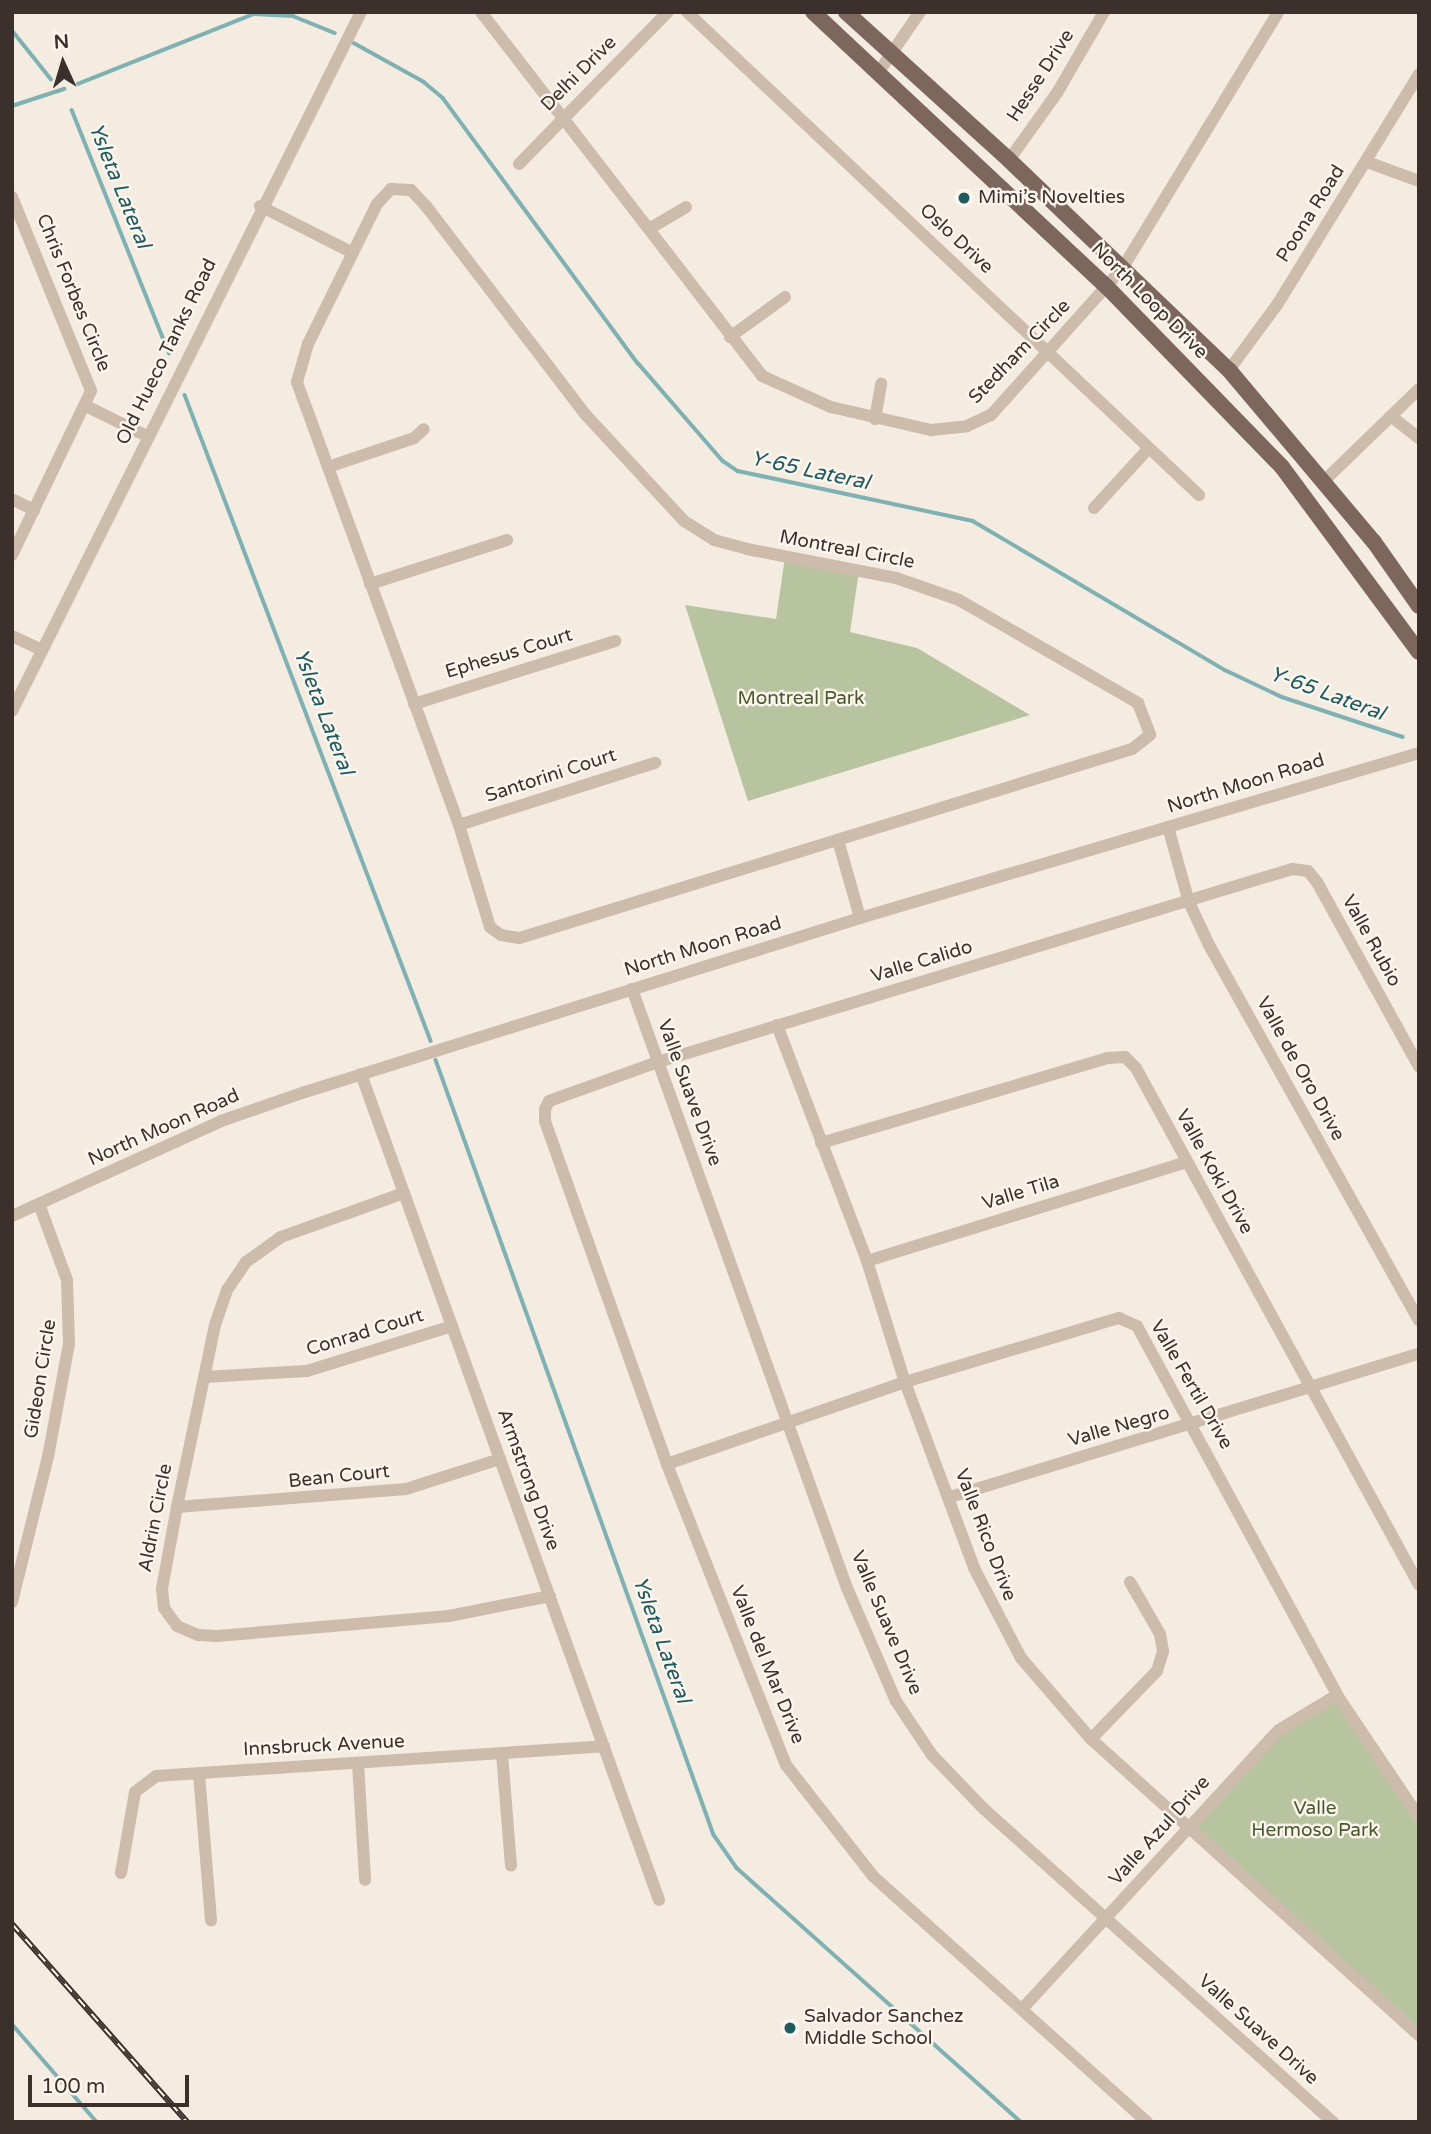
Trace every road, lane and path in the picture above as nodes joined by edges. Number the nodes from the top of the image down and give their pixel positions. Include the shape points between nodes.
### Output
1 (361, 12) edge
2 (481, 12) edge
3 (668, 12) edge
4 (687, 12) edge
5 (813, 12) edge
6 (845, 12) edge
7 (919, 12) edge
8 (1104, 12) edge
9 (1278, 12) edge
10 (893, 56) junction
11 (878, 73) junction
12 (1419, 74) edge
13 (563, 116) junction
14 (1009, 160) junction
15 (1367, 162) junction
16 (519, 164) dead end
17 (1419, 181) edge
18 (12, 197) edge
19 (260, 206) junction
20 (686, 207) dead end
21 (649, 229) junction
22 (353, 253) junction
23 (1122, 269) junction
24 (1107, 287) junction
25 (785, 297) dead end
26 (730, 337) junction
27 (1051, 353) junction
28 (1229, 370) junction
29 (881, 384) dead end
30 (1419, 389) edge
31 (86, 406) junction
32 (1392, 417) junction
33 (875, 419) junction
34 (424, 429) dead end
35 (147, 436) junction
36 (1419, 438) edge
37 (1148, 449) junction
38 (328, 467) junction
39 (1324, 481) junction
40 (1199, 495) dead end
41 (12, 499) edge
42 (1094, 508) dead end
43 (34, 510) junction
44 (507, 540) dead end
45 (12, 555) edge
46 (370, 584) junction
47 (1419, 606) edge
48 (12, 636) edge
49 (615, 641) dead end
50 (42, 650) junction
51 (1419, 652) edge
52 (414, 704) junction
53 (12, 711) edge
54 (1419, 753) edge
55 (655, 763) dead end
56 (460, 825) junction
57 (1168, 827) junction
58 (838, 840) junction
59 (1308, 871) joint
60 (1189, 902) junction
61 (860, 918) junction
62 (632, 989) junction
63 (777, 1025) junction
64 (658, 1062) junction
65 (1419, 1067) edge
66 (361, 1074) junction
67 (549, 1101) joint
68 (821, 1143) junction
69 (1186, 1162) junction
70 (404, 1193) junction
71 (39, 1204) junction
72 (12, 1216) edge
73 (867, 1261) junction
74 (1419, 1320) edge
75 (452, 1326) junction
76 (1419, 1354) edge
77 (205, 1377) junction
78 (905, 1382) junction
79 (1313, 1390) junction
80 (787, 1423) junction
81 (1195, 1425) junction
82 (500, 1459) junction
83 (667, 1464) junction
84 (950, 1497) junction
85 (177, 1507) junction
86 (1130, 1582) dead end
87 (1419, 1585) edge
88 (550, 1597) junction
89 (12, 1602) edge
90 (1338, 1695) junction
91 (1091, 1739) junction
92 (604, 1746) junction
93 (502, 1754) junction
94 (358, 1764) junction
95 (199, 1774) junction
96 (1419, 1817) edge
97 (1189, 1825) junction
98 (511, 1866) dead end
99 (121, 1873) dead end
100 (365, 1880) dead end
101 (659, 1900) dead end
102 (1105, 1920) junction
103 (211, 1921) dead end
104 (1023, 2008) junction
105 (1419, 2035) edge
106 (1147, 2122) edge
107 (1333, 2122) edge

1 - 19 street, Old Hueco Tanks Road
2 - 13 street, Stedham Circle
3 - 13 street, Delhi Drive
4 - 27 street, Oslo Drive
5 - 11 main road, North Loop Drive
6 - 10 main road, North Loop Drive
7 - 10 street
8 - 14 street, Hesse Drive via 1057,93
9 - 23 street, Stedham Circle
10 - 11 street
10 - 14 main road, North Loop Drive
11 - 24 main road, North Loop Drive
12 - 15 street, Poona Road
13 - 16 street, Delhi Drive
13 - 21 street, Stedham Circle
14 - 23 main road, North Loop Drive
15 - 17 street
15 - 28 street, Poona Road
18 - 31 street, Chris Forbes Circle via 87,376 91,391
19 - 22 street
19 - 35 street, Old Hueco Tanks Road
20 - 21 street
21 - 26 street, Stedham Circle
22 - 38 street, Montreal Circle via 299,363 297,382
22 - 58 street, Montreal Circle via 377,204 391,190 411,190 585,414 684,521 714,540 747,550 927,586 1138,703 1147,716 1150,735 1132,749
23 - 24 street, Stedham Circle
23 - 28 main road, North Loop Drive
24 - 27 street, Stedham Circle
24 - 51 main road, North Loop Drive via 1282,467
25 - 26 street
26 - 33 street, Stedham Circle via 762,376 776,385
27 - 33 street, Stedham Circle via 991,415 967,426 931,430
27 - 37 street, Oslo Drive
28 - 39 main road, North Loop Drive
29 - 33 street
30 - 32 street
31 - 35 street
31 - 43 street, Chris Forbes Circle
32 - 36 street
32 - 39 street
34 - 38 street via 414,438
35 - 50 street, Old Hueco Tanks Road
37 - 40 street, Oslo Drive
37 - 42 street
38 - 46 street, Montreal Circle
39 - 47 main road, North Loop Drive
41 - 43 street
43 - 45 street, Chris Forbes Circle
44 - 46 street
46 - 52 street, Montreal Circle
48 - 50 street
49 - 52 street, Ephesus Court
50 - 53 street, Old Hueco Tanks Road
52 - 56 street, Montreal Circle
54 - 57 street, North Moon Road
55 - 56 street, Santorini Court
56 - 58 street, Montreal Circle via 491,927 501,935 519,938
57 - 60 street, Valle de Oro Drive
57 - 61 street, North Moon Road
58 - 61 street
59 - 60 street, Valle Calido via 1292,869
59 - 65 street, Valle Rubio
60 - 63 street, Valle Calido
60 - 74 street, Valle de Oro Drive
61 - 62 street, North Moon Road
62 - 64 street, Valle Suave Drive
62 - 66 street, North Moon Road
63 - 64 street, Valle Calido
63 - 68 street, Valle Rico Drive
64 - 67 street, Valle Calido
64 - 80 street, Valle Suave Drive
66 - 70 street, Armstrong Drive
66 - 71 street, North Moon Road via 222,1121
67 - 83 street, Valle del Mar Drive via 545,1121
68 - 69 street, Valle Koki Drive via 1108,1058 1125,1057 1136,1068
68 - 73 street, Valle Rico Drive
69 - 73 street, Valle Tila
69 - 79 street, Valle Koki Drive
70 - 75 street, Armstrong Drive
70 - 77 street, Aldrin Circle via 281,1237 246,1262 222,1301
71 - 72 street, North Moon Road
71 - 89 street, Gideon Circle via 67,1280 69,1344 48,1457
73 - 78 street, Valle Rico Drive
75 - 77 street, Conrad Court via 307,1371
75 - 82 street, Armstrong Drive
76 - 79 street, Valle Negro
77 - 85 street, Aldrin Circle
78 - 80 street, Valle Fertil Drive
78 - 81 street, Valle Fertil Drive via 1119,1318 1137,1326
78 - 84 street, Valle Rico Drive
79 - 81 street, Valle Negro
79 - 87 street, Valle Koki Drive
80 - 83 street, Valle Fertil Drive
80 - 102 street, Valle Suave Drive via 847,1588 896,1701 932,1755
81 - 84 street, Valle Negro
81 - 90 street, Valle Fertil Drive
82 - 85 street, Bean Court via 385,1492
82 - 88 street, Armstrong Drive
83 - 104 street, Valle del Mar Drive via 786,1765 873,1876
84 - 91 street, Valle Rico Drive via 997,1618 1021,1658
85 - 88 street, Aldrin Circle via 162,1599 172,1622 198,1635 449,1616
86 - 91 street via 1160,1634 1163,1651 1157,1671
88 - 92 street, Armstrong Drive
90 - 96 street, Valle Fertil Drive
90 - 97 street, Valle Azul Drive via 1279,1730
91 - 97 street, Valle Rico Drive
92 - 93 street, Innsbruck Avenue
92 - 101 street, Armstrong Drive
93 - 94 street, Innsbruck Avenue
93 - 98 street
94 - 95 street, Innsbruck Avenue
94 - 100 street
95 - 99 street, Innsbruck Avenue via 156,1776 139,1786
95 - 103 street
97 - 102 street, Valle Azul Drive
97 - 105 street, Valle Rico Drive
102 - 104 street, Valle Azul Drive
102 - 107 street, Valle Suave Drive
104 - 106 street, Valle del Mar Drive

